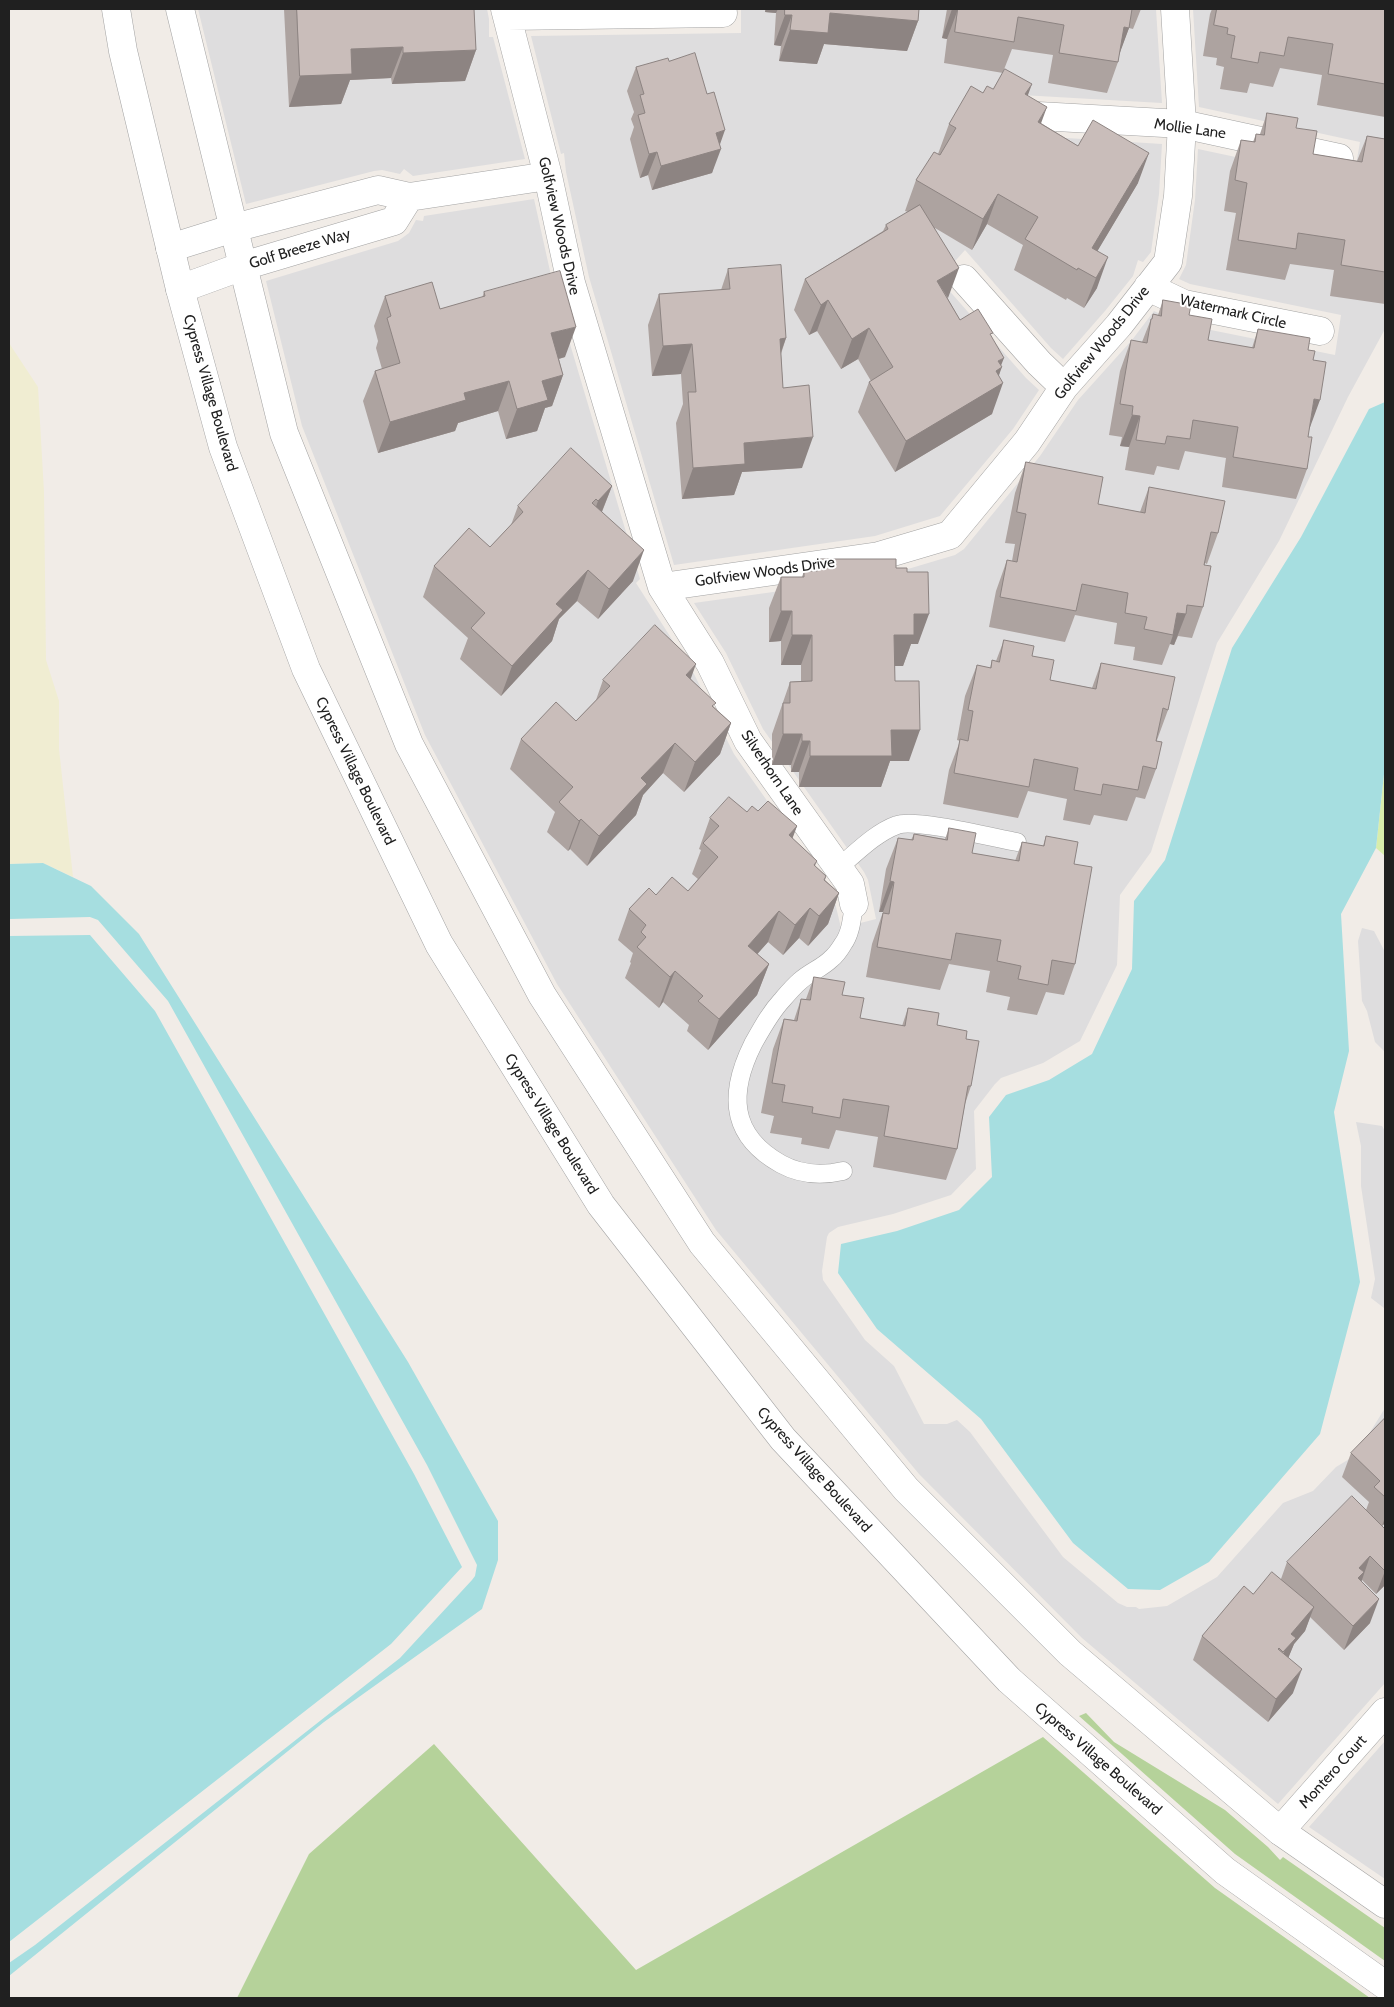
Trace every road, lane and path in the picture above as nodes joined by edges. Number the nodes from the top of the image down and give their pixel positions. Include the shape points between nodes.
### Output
1 (116, 9) edge
2 (180, 9) edge
3 (1175, 9) edge
4 (506, 12) edge
5 (723, 13) dead end
6 (1038, 116) edge
7 (1182, 124) junction
8 (1339, 158) edge
9 (548, 176) junction
10 (409, 197) junction
11 (234, 228) junction
12 (170, 248) junction
13 (243, 266) junction
14 (964, 279) dead end
15 (1148, 287) junction
16 (180, 288) junction
17 (1320, 331) dead end
18 (1064, 387) junction
19 (662, 587) junction
20 (1017, 842) dead end
21 (838, 868) junction
22 (854, 904) joint
23 (843, 1171) dead end
24 (1385, 1712) edge
25 (1280, 1831) junction
26 (1385, 1904) edge
27 (1385, 1985) edge

1 - 12 street, Cypress Village Boulevard
2 - 11 street
3 - 7 street, Golfview Woods Drive
4 - 5 street
4 - 9 street, Golfview Woods Drive
6 - 7 street, Mollie Lane
7 - 8 street, Mollie Lane
7 - 15 street, Golfview Woods Drive via 1178,196 1168,262
9 - 10 street
9 - 19 street, Golfview Woods Drive via 571,283
10 - 11 street via 378,190
10 - 13 street, Golf Breeze Way via 394,221
11 - 12 street
11 - 13 street
12 - 16 street, Cypress Village Boulevard
13 - 16 street, Golf Breeze Way
13 - 25 street via 284,433 409,744 542,996 702,1243 906,1488 1070,1653
14 - 18 street
15 - 17 street, Watermark Circle via 1184,304
15 - 18 street, Golfview Woods Drive
16 - 27 street, Cypress Village Boulevard via 223,448 306,669 439,944 601,1205 783,1440 1009,1680 1225,1871
18 - 19 street, Golfview Woods Drive via 1027,442 950,535 879,556
19 - 21 street, Silverhorn Lane via 710,663 748,741
20 - 21 lane via 918,824 898,824 876,837
21 - 22 street, Silverhorn Lane via 850,884
22 - 23 lane via 852,925 845,942 831,959 801,980 768,1016 749,1054 737,1089 742,1125 768,1157 814,1174
24 - 25 street, Montero Court
25 - 26 street

